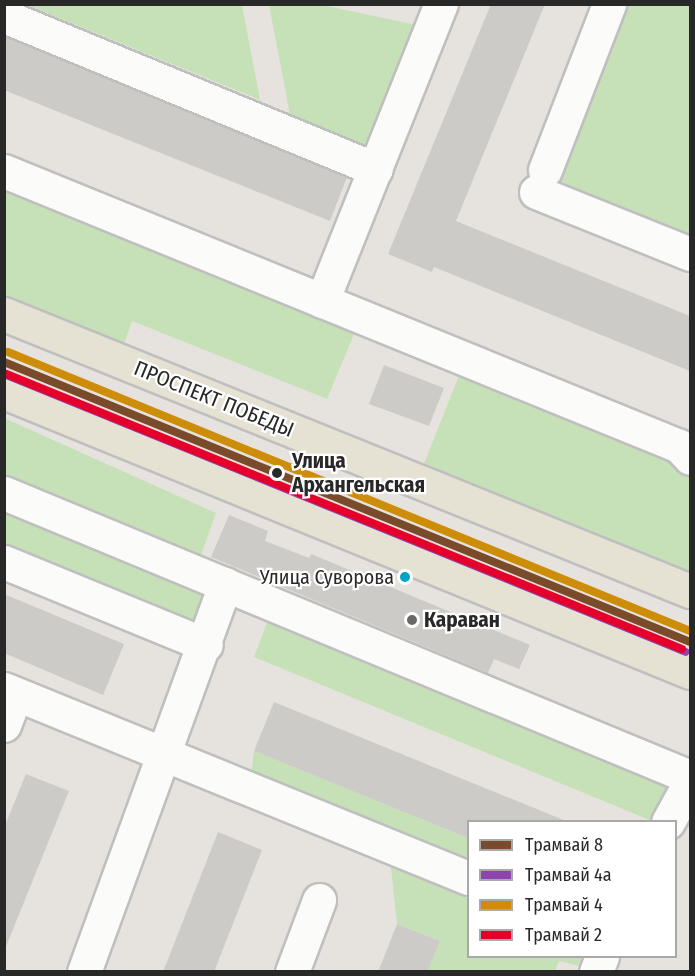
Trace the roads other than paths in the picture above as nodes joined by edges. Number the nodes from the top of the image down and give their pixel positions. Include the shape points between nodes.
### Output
1 (441, 4) edge
2 (609, 4) edge
3 (4, 16) edge
4 (376, 169) junction
5 (4, 171) edge
6 (690, 254) edge
7 (322, 301) junction
8 (4, 315) edge
9 (4, 392) edge
10 (687, 451) edge
11 (4, 493) edge
12 (4, 562) edge
13 (225, 584) junction
14 (690, 591) edge
15 (206, 645) junction
16 (690, 672) edge
17 (10, 691) edge
18 (4, 725) edge
19 (166, 751) junction
20 (690, 777) edge
21 (690, 782) edge
22 (669, 820) edge
23 (467, 878) edge
24 (319, 900) dead end
25 (602, 958) edge
26 (84, 972) edge
27 (292, 972) edge
28 (596, 972) edge

1 - 4 street
2 - 6 street via 541,181
3 - 4 street
4 - 7 street
5 - 7 street
7 - 10 street
8 - 14 main road, ПРОСПЕКТ ПОБЕДЫ
9 - 16 main road
11 - 13 street
12 - 15 street
13 - 15 street
13 - 20 street
15 - 19 street
17 - 18 street
17 - 19 street
19 - 23 street
19 - 26 street
21 - 22 street
24 - 27 street
25 - 28 street

